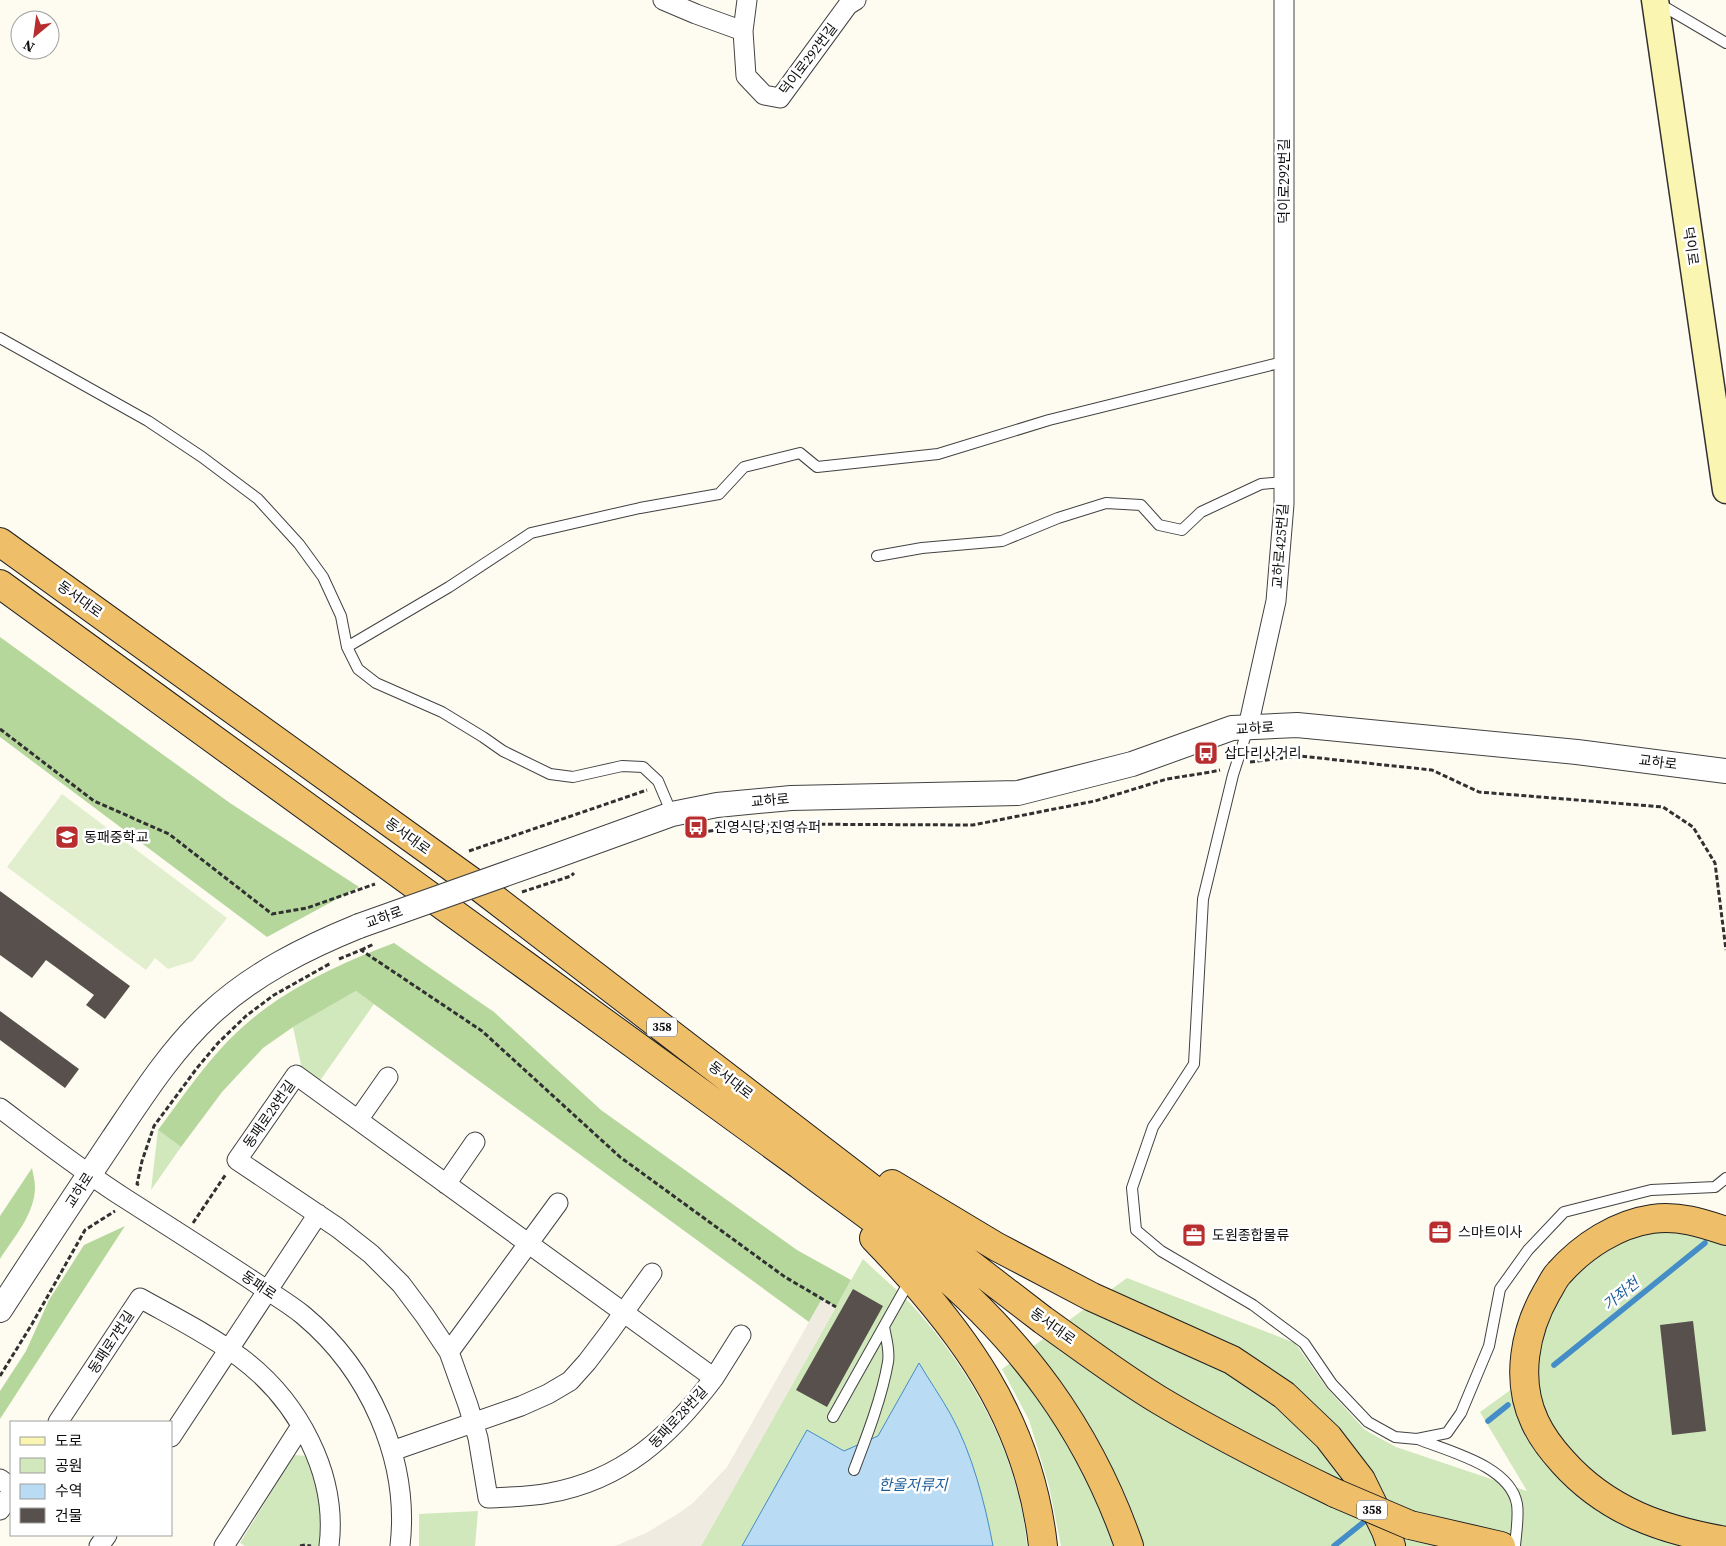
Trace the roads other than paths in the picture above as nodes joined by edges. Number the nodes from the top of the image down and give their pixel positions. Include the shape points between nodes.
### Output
1 (663, 0) edge
2 (747, 0) edge
3 (856, 0) edge
4 (1284, 0) edge
5 (1654, 1) edge
6 (743, 31) junction
7 (1726, 43) edge
8 (0, 338) edge
9 (1284, 362) junction
10 (1284, 482) junction
11 (1726, 490) edge
12 (0, 542) edge
13 (877, 556) dead end
14 (0, 584) edge
15 (0, 595) edge
16 (347, 647) junction
17 (1248, 727) junction
18 (1726, 771) edge
19 (260, 774) junction
20 (672, 814) junction
21 (603, 981) junction
22 (388, 1077) dead end
23 (0, 1108) edge
24 (358, 1120) junction
25 (741, 1122) junction
26 (475, 1142) dead end
27 (88, 1175) junction
28 (1726, 1178) edge
29 (446, 1184) junction
30 (558, 1203) dead end
31 (318, 1214) junction
32 (1726, 1231) edge
33 (529, 1244) junction
34 (652, 1273) dead end
35 (912, 1277) junction
36 (268, 1291) junction
37 (0, 1310) edge
38 (624, 1313) junction
39 (884, 1327) junction
40 (741, 1335) dead end
41 (228, 1350) junction
42 (449, 1352) junction
43 (714, 1378) junction
44 (833, 1417) dead end
45 (59, 1421) edge
46 (474, 1423) junction
47 (302, 1426) junction
48 (172, 1435) edge
49 (1417, 1439) junction
50 (392, 1451) junction
51 (854, 1470) dead end
52 (10, 1495) edge
53 (0, 1510) edge
54 (1726, 1541) edge
55 (1491, 1544) edge
56 (224, 1546) edge
57 (329, 1546) edge
58 (400, 1546) edge
59 (1043, 1546) edge
60 (1129, 1546) edge
61 (1391, 1546) edge
62 (1515, 1546) edge

1 - 6 street
2 - 6 street, 덕이로292번길
3 - 6 street, 덕이로292번길 via 848,5 780,98 764,95 746,76
4 - 9 street, 덕이로292번길
5 - 7 lane, 덕이로
5 - 11 main road, 덕이로
8 - 16 lane via 148,421 258,499 299,544 323,577 341,616
9 - 10 street, 교하로425번길
9 - 16 lane via 1049,420 938,454 817,467 800,454 744,467 719,494 531,533 449,587
10 - 13 lane via 1261,484 1218,504 1201,512 1182,530 1159,525 1141,505 1106,503 1002,541 922,548
10 - 17 street, 교하로425번길 via 1276,601
12 - 21 highway, 동서대로 / 358 via 497,900
14 - 19 highway, 동서대로 / 358
15 - 19 highway
16 - 20 lane via 358,669 376,683 442,712 503,752 550,774 573,777 622,766 643,767 658,781
17 - 18 street, 교하로 via 1297,725 1576,752
17 - 20 street, 교하로 via 1232,728 1132,764 1018,792 791,798 718,805
17 - 49 lane via 1203,899 1194,1064 1153,1128 1132,1188 1136,1230 1161,1251 1253,1305 1304,1343 1332,1384 1368,1422 1395,1437
19 - 25 highway, 동서대로 / 358
20 - 27 street, 교하로, bridge via 359,926 288,958 210,1014 180,1046
21 - 55 highway, 동서대로 / 358, bridge via 1043,1320 1158,1399 1335,1493 1410,1525
21 - 61 highway via 906,1194 1092,1297 1232,1360 1284,1395 1328,1436 1361,1480
22 - 24 street
23 - 27 street, 동패로
24 - 29 street, 동패로28번길
24 - 31 street, 동패로28번길 via 296,1074 236,1160
25 - 35 highway via 865,1229
25 - 60 highway, 동서대로 / 358 via 926,1260 974,1303 1022,1355 1079,1434
26 - 29 street
27 - 36 street, 동패로 via 126,1199 188,1229
27 - 37 street, 교하로
28 - 49 lane via 1714,1187 1651,1190 1564,1212 1528,1250 1500,1289 1489,1346 1461,1413 1447,1433
29 - 33 street, 동패로28번길
30 - 33 street
31 - 36 street
31 - 42 street, 동패로28번길 via 371,1254 401,1284
32 - 54 highway via 1691,1219 1652,1219 1618,1228 1586,1247 1558,1274 1540,1305 1528,1335 1524,1364 1526,1394 1534,1422 1551,1449 1596,1494 1626,1512 1664,1527
33 - 38 street, 동패로28번길
33 - 42 street
34 - 38 street
35 - 39 lane
35 - 59 highway via 969,1350 1009,1419 1033,1486
36 - 41 street
36 - 50 street, 동패로 via 302,1314 343,1356 376,1410
38 - 43 street, 동패로28번길
38 - 46 street via 570,1381 548,1394
39 - 44 lane
39 - 51 lane via 888,1361
40 - 43 street, 동패로28번길
41 - 45 street, 동패로7번길 via 140,1298
41 - 47 street, 동패로7번길 via 266,1379
41 - 48 street
42 - 46 street, 동패로28번길
43 - 46 street, 동패로28번길 via 670,1429 627,1465 604,1477 549,1493 488,1498
46 - 50 street
47 - 56 street
47 - 57 street, 동패로7번길 via 326,1482
49 - 62 lane via 1487,1467 1504,1478 1517,1505
50 - 58 street, 동패로 via 400,1510
52 - 53 street

